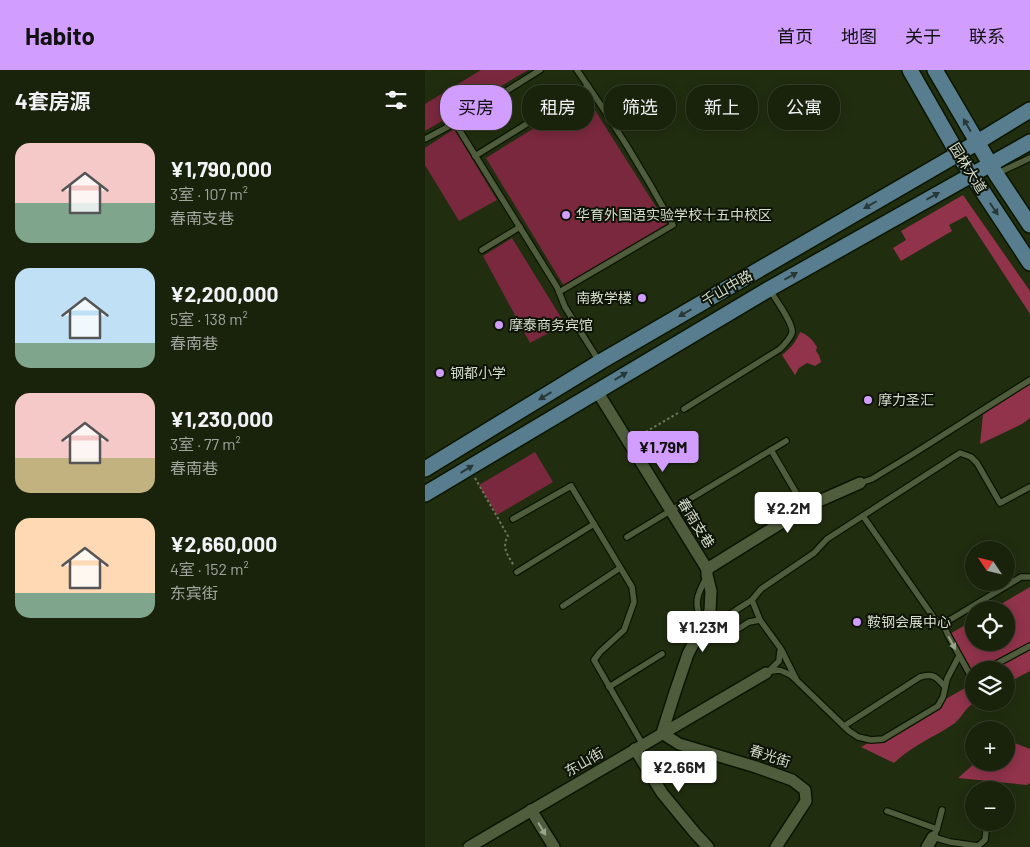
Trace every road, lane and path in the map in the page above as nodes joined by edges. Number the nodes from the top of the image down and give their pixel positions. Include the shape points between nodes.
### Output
1 (540, 70) edge
2 (577, 70) edge
3 (910, 70) edge
4 (935, 70) edge
5 (587, 85) edge
6 (512, 87) edge
7 (594, 96) edge
8 (1030, 110) edge
9 (522, 127) edge
10 (443, 130) edge
11 (459, 130) edge
12 (425, 140) edge
13 (977, 142) junction
14 (1030, 142) edge
15 (958, 154) junction
16 (475, 156) junction
17 (1030, 158) edge
18 (993, 169) junction
19 (971, 174) junction
20 (1030, 225) edge
21 (520, 227) junction
22 (482, 250) dead end
23 (1030, 263) edge
24 (769, 289) junction
25 (559, 292) junction
26 (600, 362) junction
27 (1030, 380) edge
28 (597, 390) junction
29 (684, 409) joint
30 (786, 441) dead end
31 (629, 442) junction
32 (771, 450) junction
33 (469, 467) junction
34 (425, 469) edge
35 (860, 483) joint
36 (1030, 487) edge
37 (425, 494) edge
38 (805, 508) junction
39 (671, 511) junction
40 (863, 516) junction
41 (513, 519) dead end
42 (594, 524) junction
43 (627, 537) dead end
44 (620, 568) junction
45 (517, 572) joint
46 (707, 572) junction
47 (1030, 577) edge
48 (752, 600) junction
49 (563, 606) dead end
50 (761, 620) junction
51 (944, 626) junction
52 (1030, 646) edge
53 (781, 649) junction
54 (663, 654) dead end
55 (959, 656) junction
56 (1002, 661) edge
57 (965, 666) edge
58 (767, 673) junction
59 (796, 680) junction
60 (609, 687) junction
61 (945, 687) junction
62 (844, 726) junction
63 (662, 733) junction
64 (639, 747) junction
65 (531, 810) junction
66 (942, 810) dead end
67 (887, 811) dead end
68 (986, 831) edge
69 (933, 838) edge
70 (469, 847) edge
71 (554, 847) edge
72 (709, 847) edge
73 (776, 847) edge

1 - 6 lane
2 - 5 lane
3 - 15 main road, 园林大道
13 -> 4 main road, 园林大道
7 - 25 lane via 673,225
8 - 13 main road, 千山中路
9 - 16 lane
10 - 12 lane
11 - 16 lane
13 - 15 main road, 千山中路
13 - 18 main road, 园林大道
14 - 18 main road, 千山中路
15 - 19 main road, 园林大道
15 -> 26 main road, 千山中路
16 - 21 lane
17 - 18 lane
18 - 19 main road, 千山中路
18 - 20 main road, 园林大道
19 -> 23 main road, 园林大道
24 -> 19 main road, 千山中路
21 - 22 lane
21 - 25 lane
28 -> 24 main road, 千山中路
24 - 29 lane via 790,324 792,332 788,341
25 - 26 lane
26 -> 34 main road, 千山中路
27 - 35 lane via 872,479
28 - 31 street, 春南支巷
28 - 33 main road, 千山中路
29 - 31 path
30 - 32 lane
31 - 39 street, 春南支巷
32 - 38 lane
32 - 39 lane
37 -> 33 main road, 千山中路
33 - 45 path via 508,536 504,548
35 - 38 street
36 - 40 lane via 1000,503 977,463 960,453
38 - 46 street
39 - 43 lane
39 - 46 street, 春南支巷
40 - 48 lane via 827,539 814,553 761,589
40 - 51 lane via 934,618
41 - 42 lane via 571,486
42 - 44 lane
42 - 45 lane
44 - 49 lane
44 - 60 lane via 632,588 634,602 624,630 594,660
46 - 63 street via 711,591 710,611 688,654
47 - 51 lane via 1021,577 947,621
48 - 50 lane
48 - 50 lane via 731,613 719,627 719,639 749,622
50 - 53 lane
51 -> 55 lane
52 - 56 lane
53 - 58 lane via 779,661
53 - 59 lane
54 - 60 lane
55 - 57 lane
55 - 61 lane
58 - 59 lane via 774,670 785,672
58 - 63 street, 东山街
59 - 62 lane
60 - 64 lane
61 - 62 lane via 934,676 920,677
61 - 62 lane via 938,706 883,739 858,737
63 - 64 street, 东山街
63 - 73 street, 春光街 via 679,744 792,780 805,790 805,802
64 - 65 street, 东山街
64 - 72 street via 661,792
65 - 70 street, 东山街
65 -> 71 street
66 - 69 lane
67 - 69 lane
68 - 69 lane via 985,840 978,846

